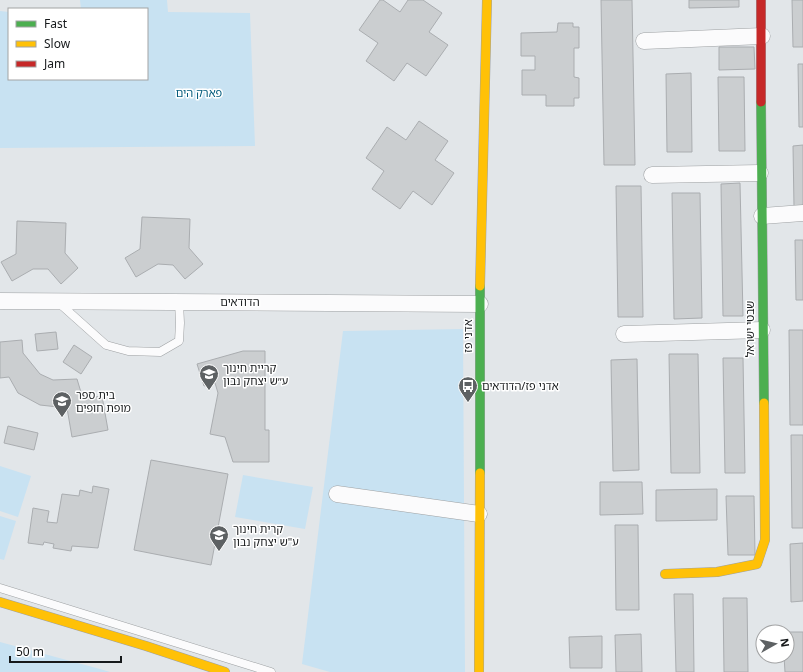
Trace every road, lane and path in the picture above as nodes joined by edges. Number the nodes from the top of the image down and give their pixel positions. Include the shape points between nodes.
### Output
1 (487, 0) edge
2 (761, 0) edge
3 (762, 36) junction
4 (644, 41) dead end
5 (760, 173) junction
6 (652, 175) dead end
7 (803, 213) edge
8 (762, 216) junction
9 (0, 301) edge
10 (57, 301) junction
11 (179, 302) junction
12 (480, 304) junction
13 (762, 330) junction
14 (624, 334) dead end
15 (337, 494) dead end
16 (479, 514) junction
17 (665, 574) dead end
18 (0, 588) edge
19 (0, 602) edge
20 (224, 672) edge
21 (271, 672) edge
22 (479, 672) edge

1 - 12 street, אדני פז
2 - 3 street, שבטי ישראל
3 - 4 street
3 - 5 street, שבטי ישראל
5 - 6 street
5 - 8 street, שבטי ישראל
7 - 8 street
8 - 13 street, שבטי ישראל
9 - 10 street, הדודאים
10 - 11 street, הדודאים
10 - 11 lane via 106,345 142,352 160,352 179,341
11 - 12 street, הדודאים
12 - 16 street, אדני פז
13 - 14 street
13 - 17 street, שבטי ישראל via 765,540 757,564 717,572
15 - 16 street
16 - 22 street, אדני פז
18 - 21 lane
19 - 20 street

